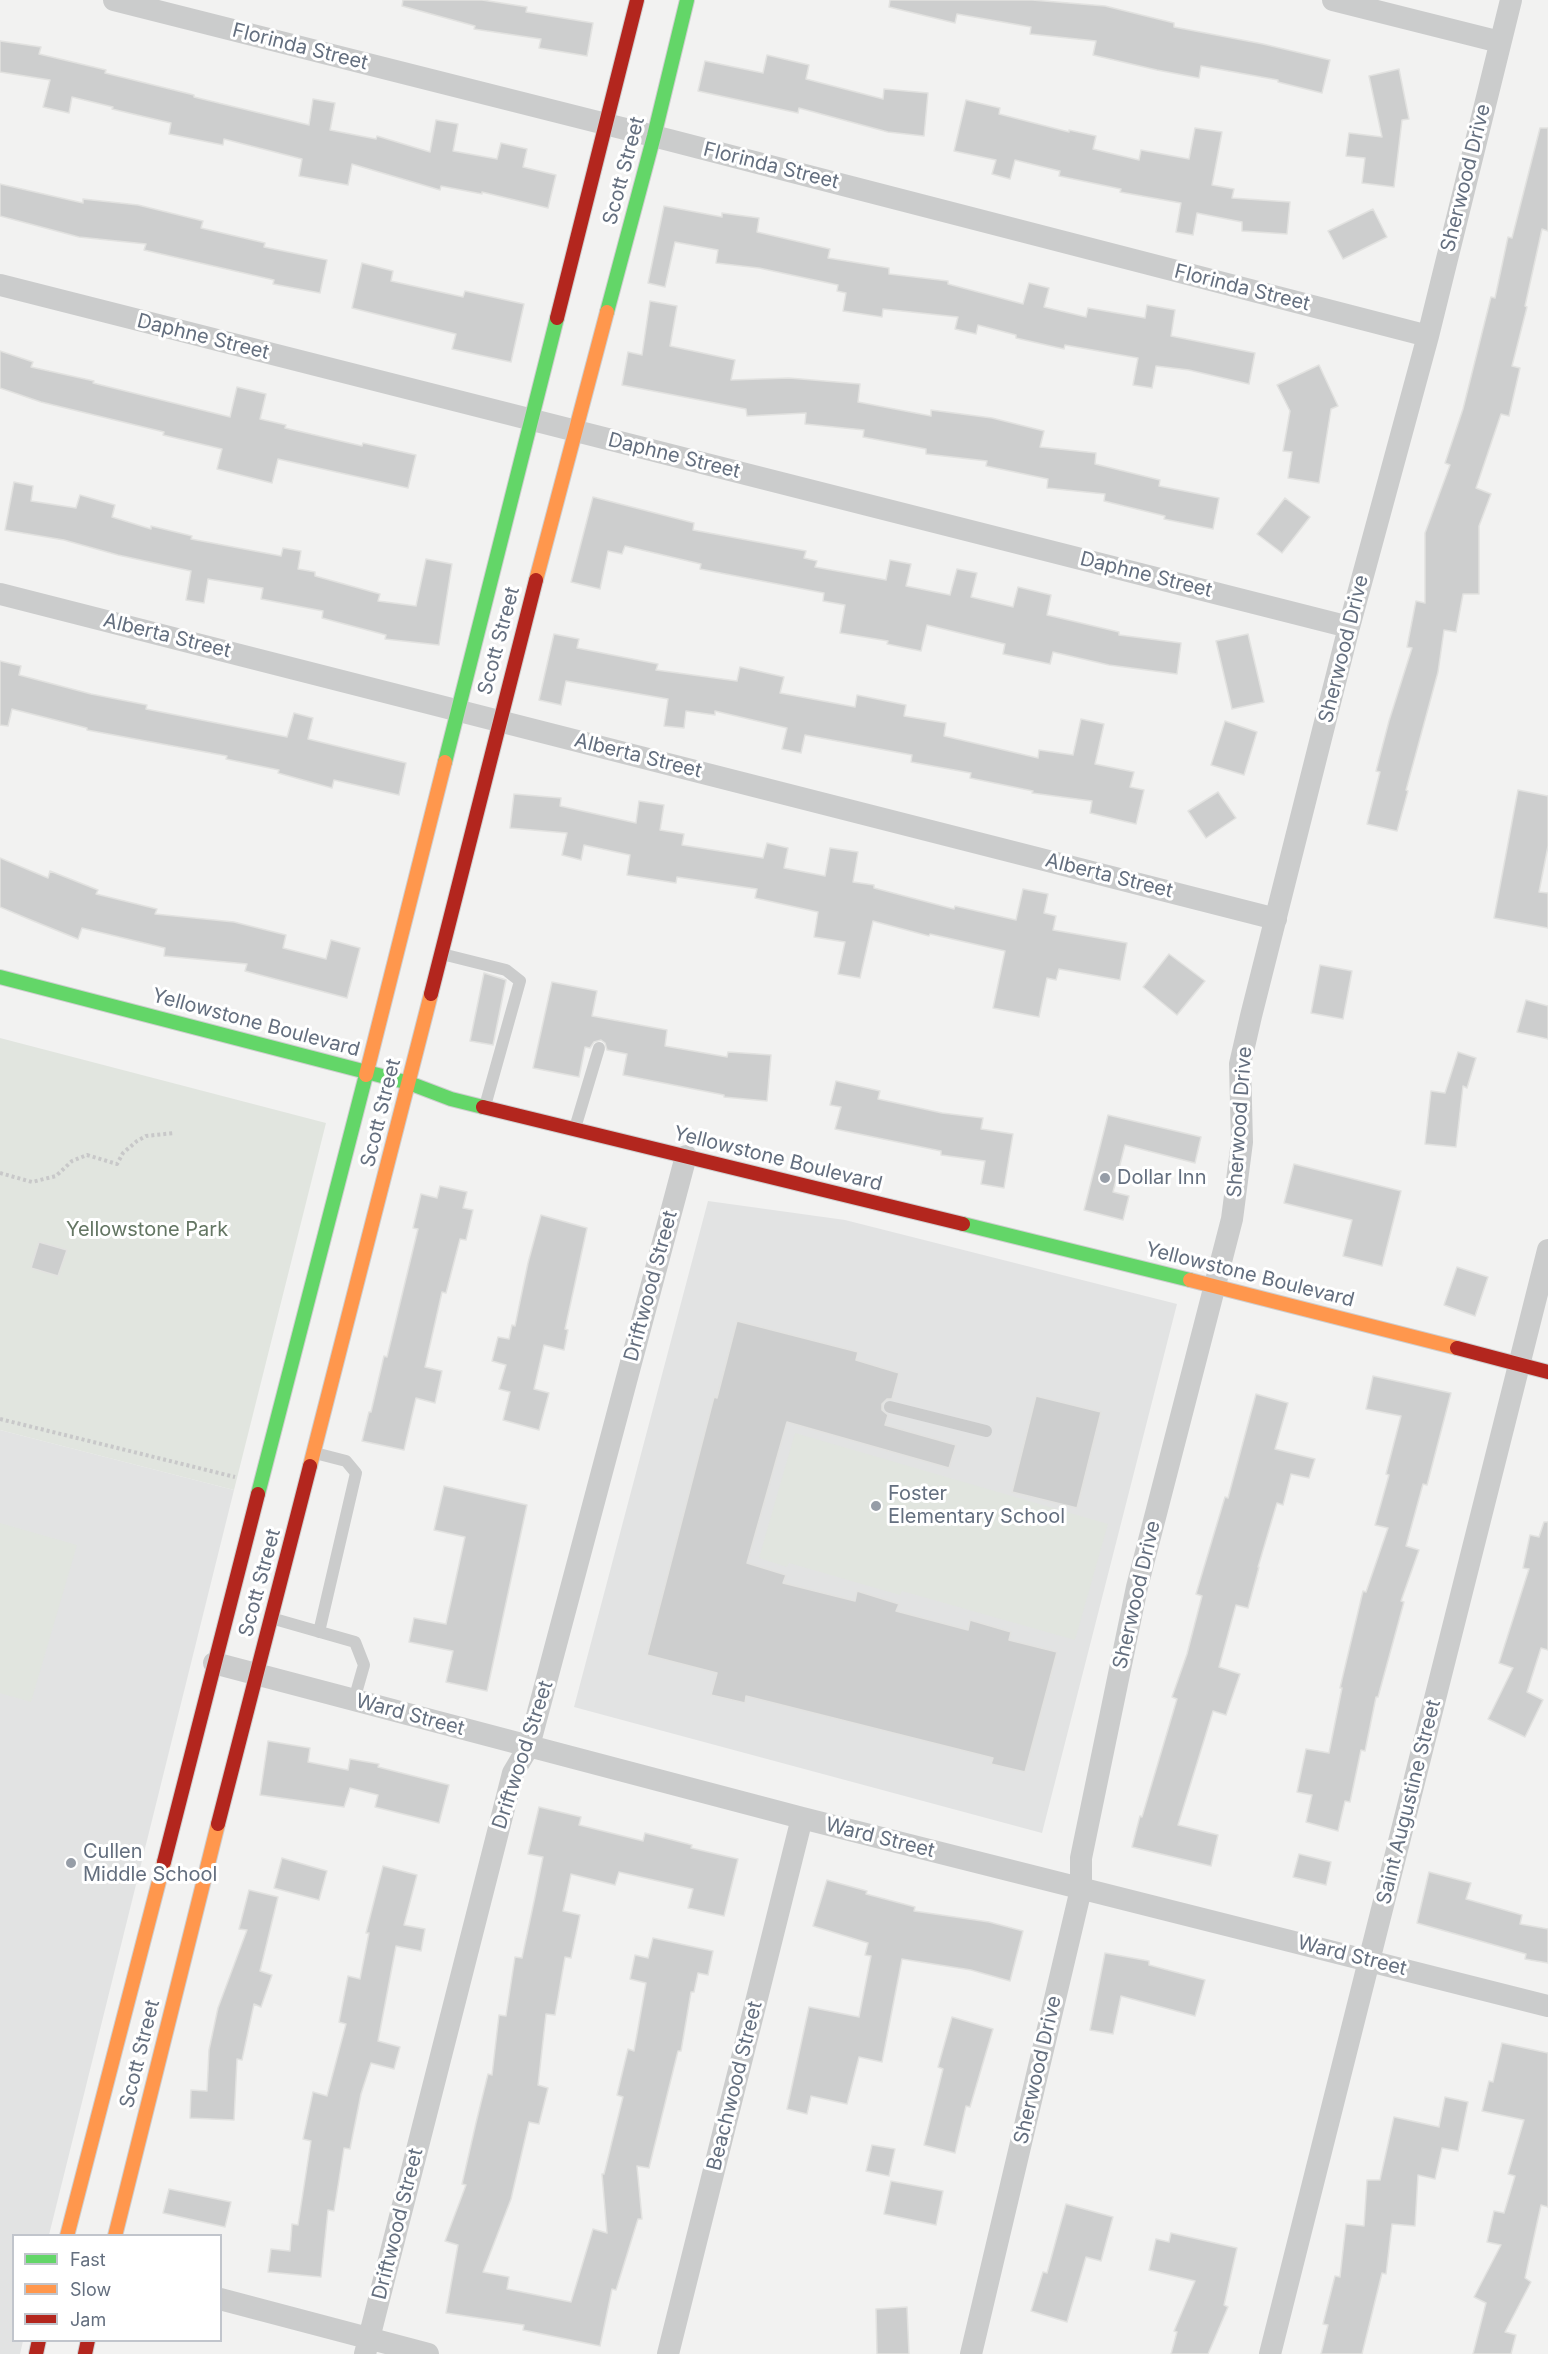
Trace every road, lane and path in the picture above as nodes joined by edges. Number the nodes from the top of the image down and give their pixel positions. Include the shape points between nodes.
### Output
1 (114, 0) edge
2 (637, 0) edge
3 (687, 0) edge
4 (1333, 0) edge
5 (1511, 0) edge
6 (1500, 42) junction
7 (605, 124) junction
8 (654, 136) junction
9 (0, 285) edge
10 (1428, 336) junction
11 (532, 420) junction
12 (575, 431) junction
13 (0, 594) edge
14 (1349, 627) junction
15 (457, 710) junction
16 (499, 720) junction
17 (1276, 919) junction
18 (441, 954) junction
19 (0, 977) edge
20 (599, 1048) dead end
21 (367, 1072) junction
22 (409, 1083) junction
23 (485, 1107) junction
24 (575, 1129) junction
25 (174, 1133) dead end
26 (686, 1156) junction
27 (0, 1173) edge
28 (1548, 1250) edge
29 (1214, 1286) junction
30 (1519, 1365) junction
31 (1548, 1372) edge
32 (890, 1407) dead end
33 (0, 1419) edge
34 (986, 1431) dead end
35 (312, 1444) junction
36 (261, 1483) junction
37 (271, 1618) junction
38 (320, 1632) junction
39 (214, 1663) junction
40 (256, 1674) junction
41 (354, 1700) junction
42 (529, 1746) junction
43 (802, 1818) junction
44 (1081, 1888) junction
45 (1370, 1960) junction
46 (1548, 2006) edge
47 (67, 2234) edge
48 (115, 2234) edge
49 (222, 2301) edge
50 (367, 2347) edge
51 (428, 2354) edge
52 (668, 2354) edge
53 (971, 2354) edge
54 (1270, 2354) edge

1 - 7 street, Florinda Street
2 - 7 main road, Scott Street
3 - 8 main road, Scott Street
4 - 6 street
5 - 6 street, Sherwood Drive
6 - 10 street, Sherwood Drive
7 - 8 street, Florinda Street
7 - 11 main road, Scott Street
8 - 10 street, Florinda Street
8 - 12 main road, Scott Street
9 - 11 street, Daphne Street
10 - 14 street, Sherwood Drive
11 - 12 street, Daphne Street
11 - 15 main road, Scott Street
12 - 14 street, Daphne Street
12 - 16 main road, Scott Street
13 - 15 street, Alberta Street
14 - 17 street, Sherwood Drive
15 - 16 street, Alberta Street
15 - 21 main road, Scott Street
16 - 17 street, Alberta Street
16 - 18 main road, Scott Street
17 - 29 street, Sherwood Drive via 1240,1064 1239,1177
18 - 22 main road, Scott Street
18 - 23 lane via 506,970 520,981
19 - 21 main road, Yellowstone Boulevard
20 - 24 lane
21 - 22 main road, Yellowstone Boulevard
21 - 36 main road, Scott Street via 280,1431
22 - 23 main road, Yellowstone Boulevard
22 - 35 main road, Scott Street
23 - 24 main road, Yellowstone Boulevard
24 - 26 main road, Yellowstone Boulevard
25 - 27 path via 146,1136 123,1153 117,1164 87,1155 72,1161 56,1176 32,1182
26 - 29 main road, Yellowstone Boulevard
26 - 42 street, Driftwood Street
28 - 30 street, Saint Augustine Street
29 - 30 main road, Yellowstone Boulevard
29 - 44 street, Sherwood Drive via 1137,1587 1081,1858
30 - 31 main road, Yellowstone Boulevard
30 - 45 street, Saint Augustine Street
32 - 34 lane
33 - 36 path
35 - 37 main road, Scott Street
35 - 38 lane via 346,1461 356,1473
36 - 39 main road, Scott Street
37 - 38 lane
37 - 40 main road, Scott Street
38 - 41 lane via 355,1642 364,1665
39 - 40 street, Ward Street
39 - 47 main road, Scott Street
40 - 41 street, Ward Street
40 - 48 main road, Scott Street
41 - 42 street, Ward Street
42 - 43 street, Ward Street
42 - 50 street, Driftwood Street via 513,1773
43 - 44 street, Ward Street
43 - 52 street, Beachwood Street
44 - 45 street, Ward Street
44 - 53 street, Sherwood Drive
45 - 46 street, Ward Street
45 - 54 street, Saint Augustine Street
49 - 50 street
50 - 51 street

